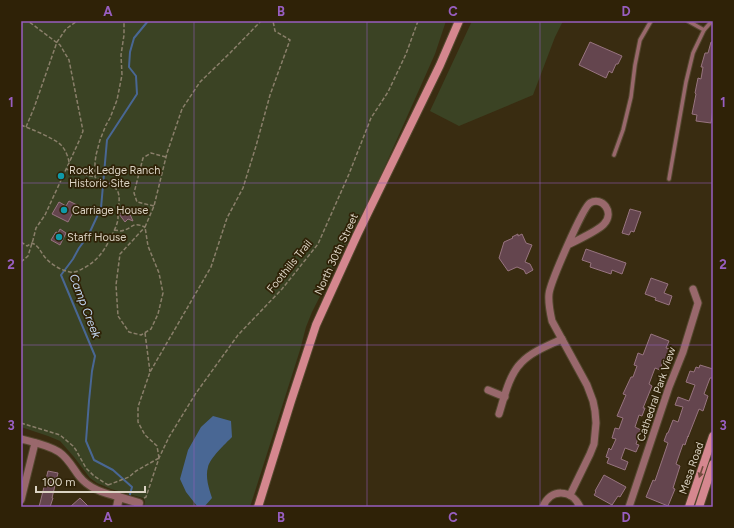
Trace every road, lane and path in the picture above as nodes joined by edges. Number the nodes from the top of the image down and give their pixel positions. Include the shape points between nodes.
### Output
1 (28, 21) edge
2 (77, 21) edge
3 (124, 21) edge
4 (261, 21) edge
5 (273, 21) edge
6 (418, 21) edge
7 (459, 21) edge
8 (651, 21) edge
9 (688, 21) edge
10 (712, 21) edge
11 (704, 30) junction
12 (57, 42) junction
13 (21, 125) edge
14 (26, 127) junction
15 (614, 155) dead end
16 (166, 158) junction
17 (69, 162) junction
18 (66, 169) junction
19 (95, 177) junction
20 (669, 179) dead end
21 (154, 206) junction
22 (145, 228) junction
23 (114, 230) junction
24 (21, 242) edge
25 (32, 243) junction
26 (568, 246) junction
27 (21, 262) edge
28 (693, 289) dead end
29 (145, 333) junction
30 (562, 339) junction
31 (150, 372) junction
32 (488, 390) dead end
33 (505, 397) junction
34 (499, 414) dead end
35 (713, 436) edge
36 (21, 439) edge
37 (35, 443) junction
38 (159, 458) junction
39 (713, 464) edge
40 (710, 481) edge
41 (108, 485) dead end
42 (570, 495) junction
43 (119, 498) junction
44 (21, 500) edge
45 (138, 505) edge
46 (117, 507) edge
47 (258, 507) edge
48 (542, 507) edge
49 (580, 507) edge
50 (629, 507) edge
51 (689, 507) edge
52 (699, 507) edge

1 - 12 path
2 - 12 path via 66,29
3 - 19 path via 122,75 117,100 100,140
4 - 16 path via 200,82 182,109
5 - 31 path via 275,31 290,40 270,95 243,188 227,218 211,268
6 - 38 path, Foothills Trail via 388,92 371,118 318,244 282,289 238,335 196,393
7 - 47 main road, North 30th Street via 316,325
8 - 15 lane via 640,40 631,97
9 - 11 lane
10 - 11 lane
11 - 20 lane via 693,53 686,82
12 - 14 path
12 - 17 path via 69,60 83,131
13 - 14 path
14 - 17 path via 61,145
16 - 21 path
16 - 21 path via 151,153 142,158 134,193 137,202
17 - 18 path
18 - 19 path
18 - 25 path via 45,215 36,228
19 - 23 path via 117,190 118,219
21 - 22 path
22 - 23 path via 135,225 121,231
22 - 29 path via 163,293 158,314 151,329
22 - 29 path via 120,254 116,285 118,316 129,332 141,335
23 - 25 path via 104,251 94,263 78,271 70,272 54,266
24 - 25 path via 27,246
25 - 27 path via 28,256
26 - 26 street via 605,223 609,211 604,204 594,201 589,203
26 - 30 street via 548,294 552,321
28 - 50 street, Cathedral Park View via 698,303
29 - 31 path
30 - 33 street via 521,363 513,374
30 - 42 street via 594,401 596,423 594,444
31 - 38 path via 138,407 138,422 145,435 157,446
32 - 33 street
33 - 34 street
35 -> 51 main road, Mesa Road
36 - 37 street
37 - 43 street via 60,453 91,487
37 - 44 street
38 - 41 path via 129,477
38 - 45 path, Foothills Trail via 146,496
39 - 40 main road, Mesa Road
40 - 52 main road, Mesa Road
42 - 48 street via 555,494 548,498
42 - 49 street
43 - 45 street
43 - 46 street

